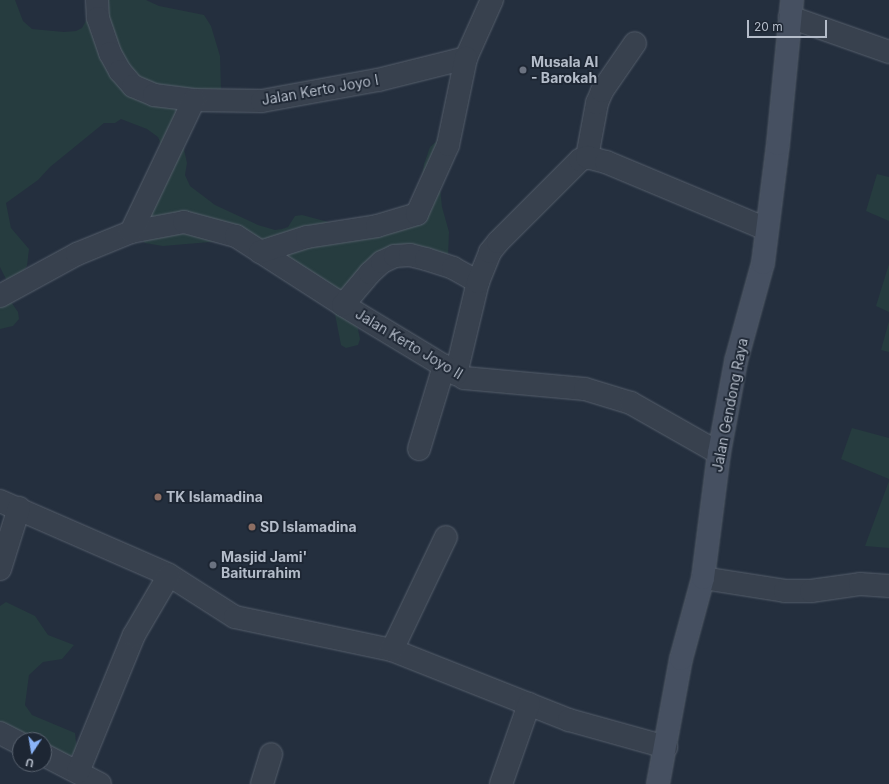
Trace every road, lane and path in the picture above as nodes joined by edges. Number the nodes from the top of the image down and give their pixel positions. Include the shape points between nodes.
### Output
1 (97, 0) edge
2 (492, 0) edge
3 (791, 9) edge
4 (635, 43) dead end
5 (889, 52) edge
6 (466, 58) junction
7 (194, 100) junction
8 (587, 157) junction
9 (766, 229) junction
10 (132, 232) junction
11 (260, 252) junction
12 (478, 282) junction
13 (0, 296) edge
14 (343, 305) junction
15 (450, 370) junction
16 (419, 449) dead end
17 (719, 454) junction
18 (10, 504) edge
19 (446, 537) dead end
20 (0, 569) edge
21 (169, 575) junction
22 (703, 578) junction
23 (889, 586) edge
24 (392, 650) junction
25 (529, 704) junction
26 (0, 733) edge
27 (12, 739) edge
28 (666, 747) junction
29 (271, 754) dead end
30 (52, 759) edge
31 (91, 780) edge
32 (262, 784) edge
33 (501, 784) edge
34 (658, 784) edge

1 - 7 street, Jalan Kerto Joyo I via 98,18 110,53 120,71 133,86 154,95
2 - 6 street
3 - 5 street
3 - 9 main road, Jalan Gendong Raya via 778,144
4 - 8 street via 597,103
6 - 7 street, Jalan Kerto Joyo I via 378,80 262,101
6 - 11 street via 448,146 417,214 377,226 307,237
7 - 10 street
8 - 9 street via 606,162
8 - 12 street via 580,160 498,242 482,269
9 - 17 main road, Jalan Gendong Raya via 763,263 736,361
10 - 11 street, Jalan Kerto Joyo II via 184,222 236,236
10 - 13 street, Jalan Kerto Joyo II via 77,254
11 - 14 street, Jalan Kerto Joyo II
12 - 14 street via 453,268 426,259 410,255 395,256 382,262 370,273
12 - 15 street
14 - 15 street, Jalan Kerto Joyo II
15 - 16 street
15 - 17 street, Jalan Kerto Joyo II via 464,378 585,389 631,403
17 - 22 main road, Jalan Gendong Raya
18 - 20 street
18 - 21 street
19 - 24 street
21 - 24 street via 235,617
21 - 31 street via 134,635
22 - 23 street via 785,591 811,591 860,584
22 - 28 main road, Jalan Gendong Raya via 681,659
24 - 25 street
25 - 28 street via 569,720
25 - 33 street
26 - 27 street
28 - 34 main road, Jalan Gendong Raya
29 - 32 street
30 - 31 street

